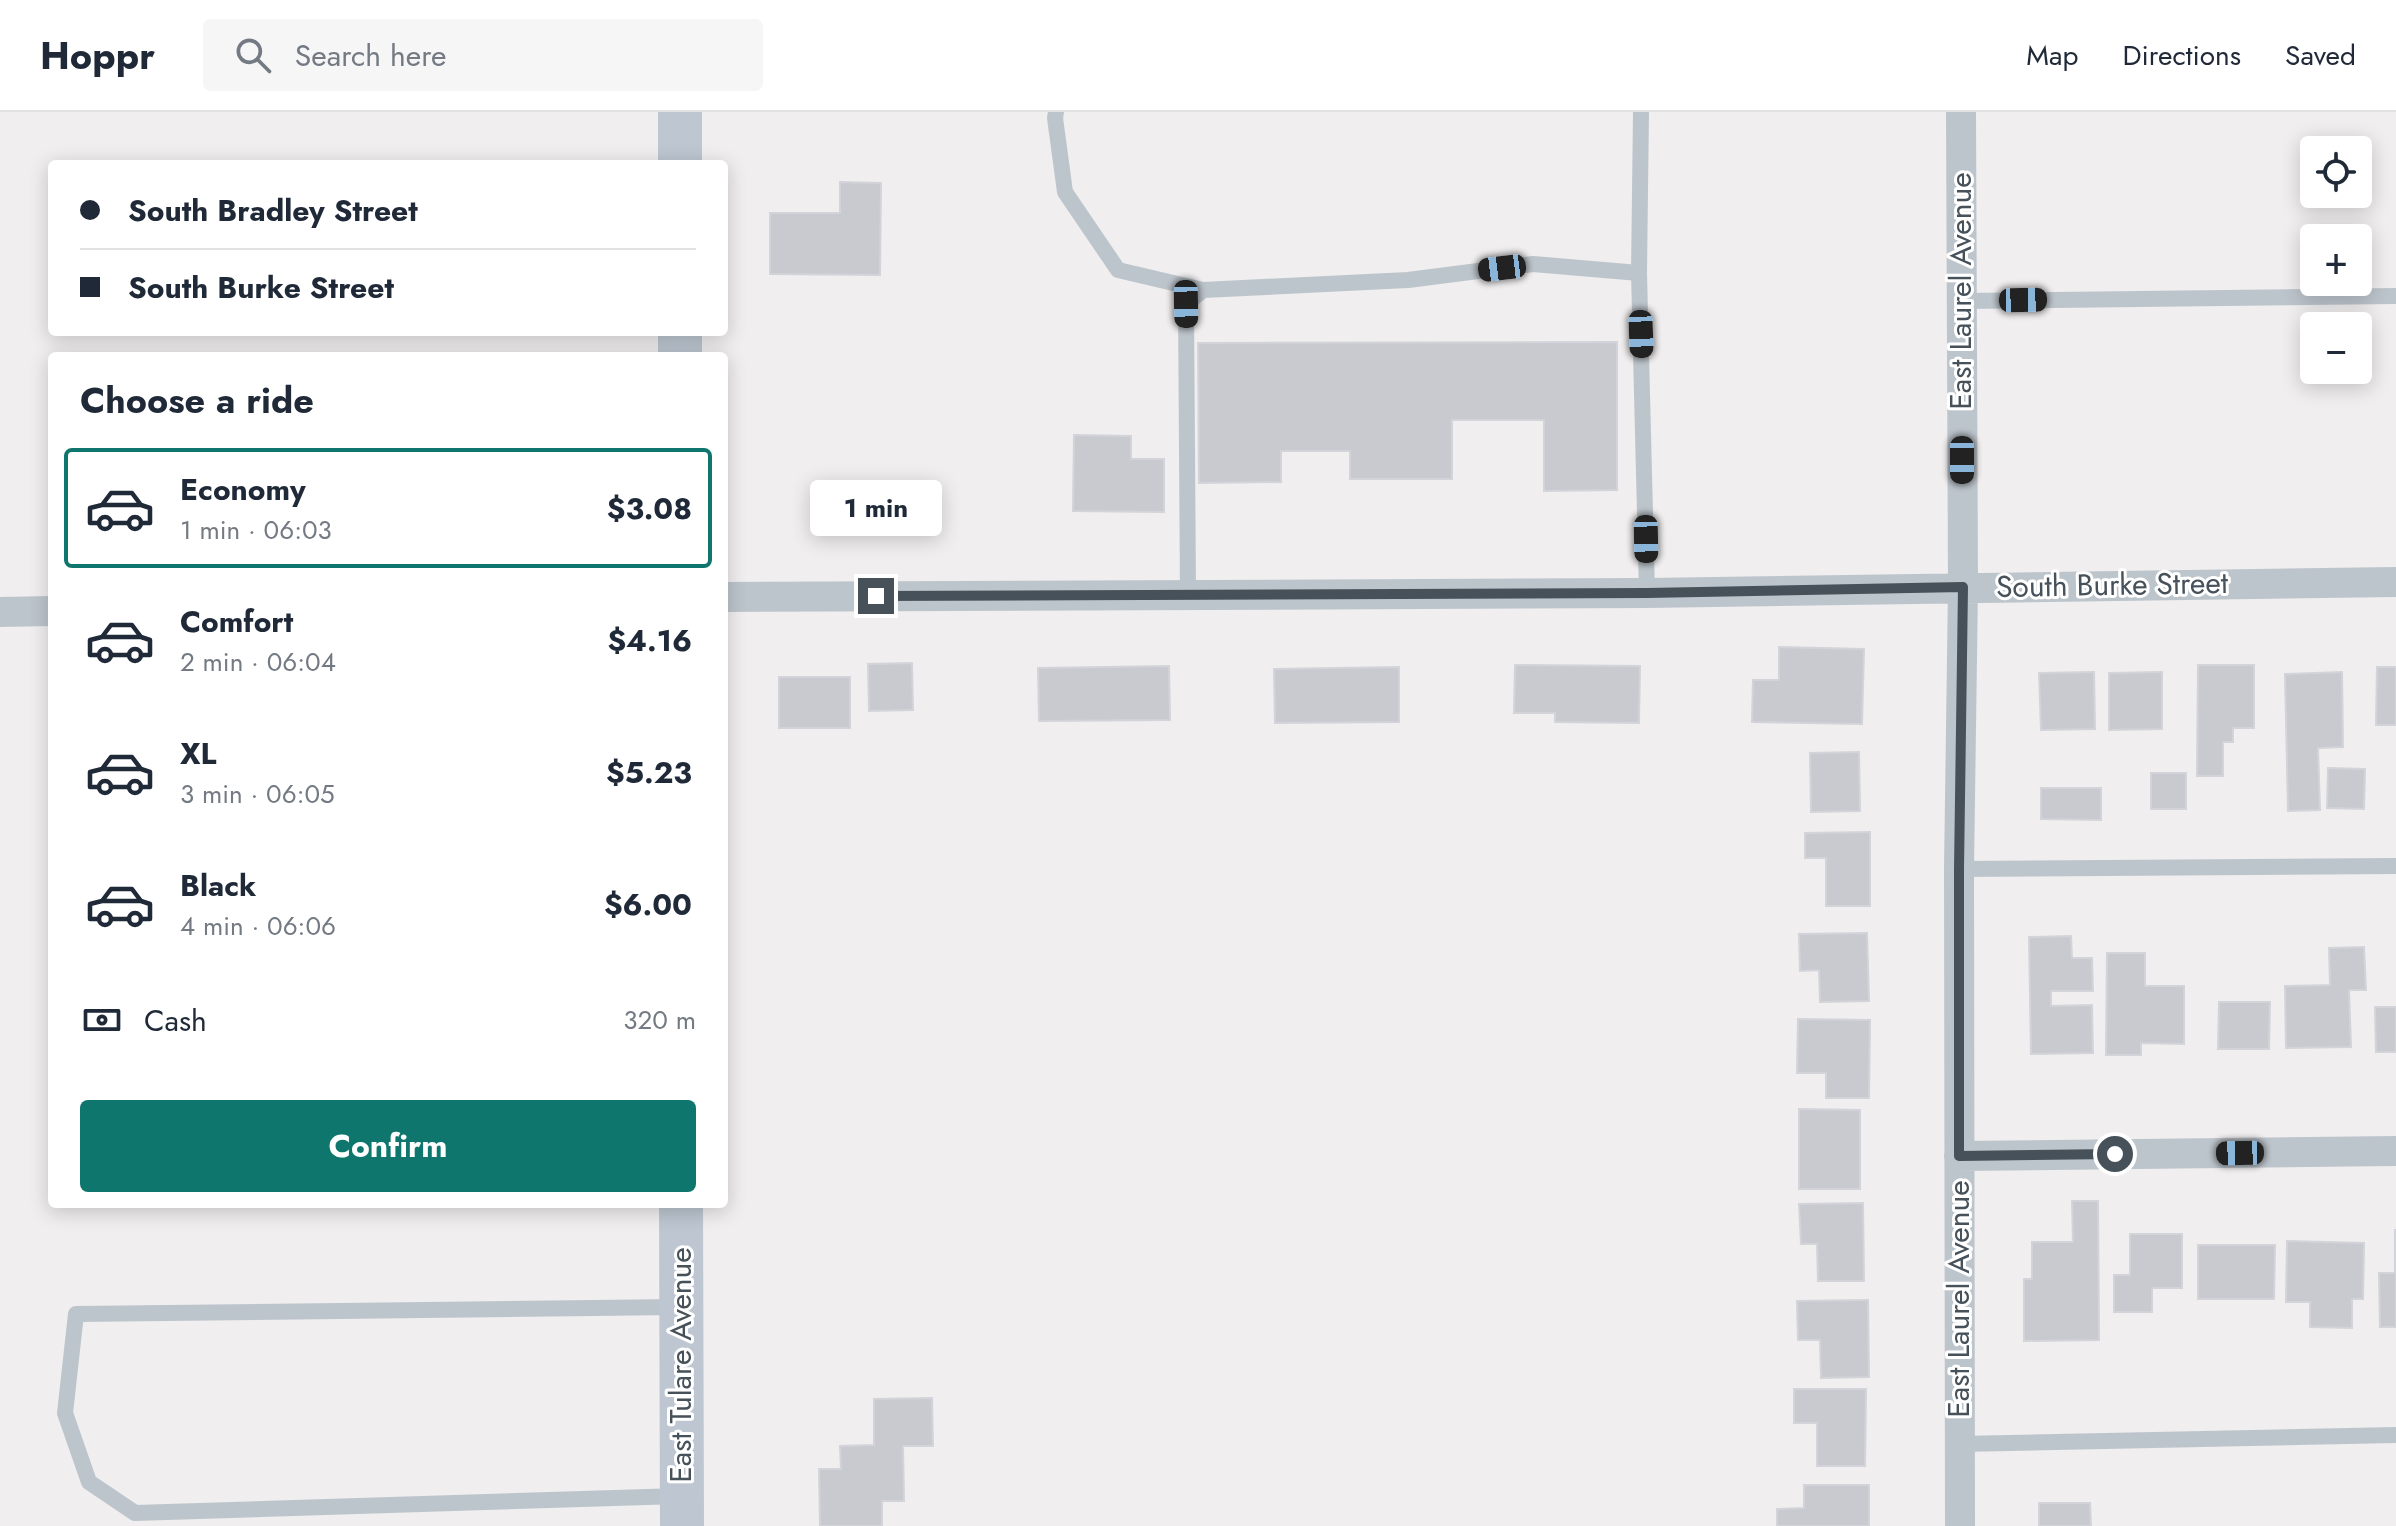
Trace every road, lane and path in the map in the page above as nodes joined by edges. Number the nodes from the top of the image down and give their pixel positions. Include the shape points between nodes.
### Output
1 (680, 112) edge
2 (1056, 112) edge
3 (1641, 112) edge
4 (1961, 112) edge
5 (680, 160) edge
6 (1639, 273) junction
7 (1203, 290) junction
8 (2396, 296) edge
9 (1961, 301) junction
10 (2396, 582) edge
11 (1963, 587) junction
12 (1647, 593) junction
13 (1188, 595) junction
14 (728, 597) edge
15 (48, 611) edge
16 (0, 612) edge
17 (2396, 866) edge
18 (1959, 869) junction
19 (2396, 1151) edge
20 (1959, 1156) junction
21 (681, 1208) edge
22 (681, 1307) junction
23 (2396, 1435) edge
24 (1960, 1444) junction
25 (682, 1511) edge
26 (1960, 1526) edge

1 - 5 street
2 - 7 lane via 1065,192 1118,270
3 - 6 lane
4 - 9 street, East Laurel Avenue
6 - 7 lane via 1533,264 1408,280
6 - 12 lane
7 - 13 lane via 1186,304
8 - 9 lane
9 - 11 street, East Laurel Avenue
10 - 11 street, South Burke Street
11 - 12 street, South Burke Street
11 - 18 street, East Laurel Avenue
12 - 13 street, South Burke Street
13 - 14 street, South Burke Street
15 - 16 street
17 - 18 lane
18 - 20 street, East Laurel Avenue
19 - 20 street
20 - 24 street, East Laurel Avenue
21 - 22 street, East Tulare Avenue
22 - 25 street, East Tulare Avenue
22 - 25 lane via 76,1314 65,1413 89,1482 135,1513
23 - 24 lane
24 - 26 street, East Laurel Avenue

